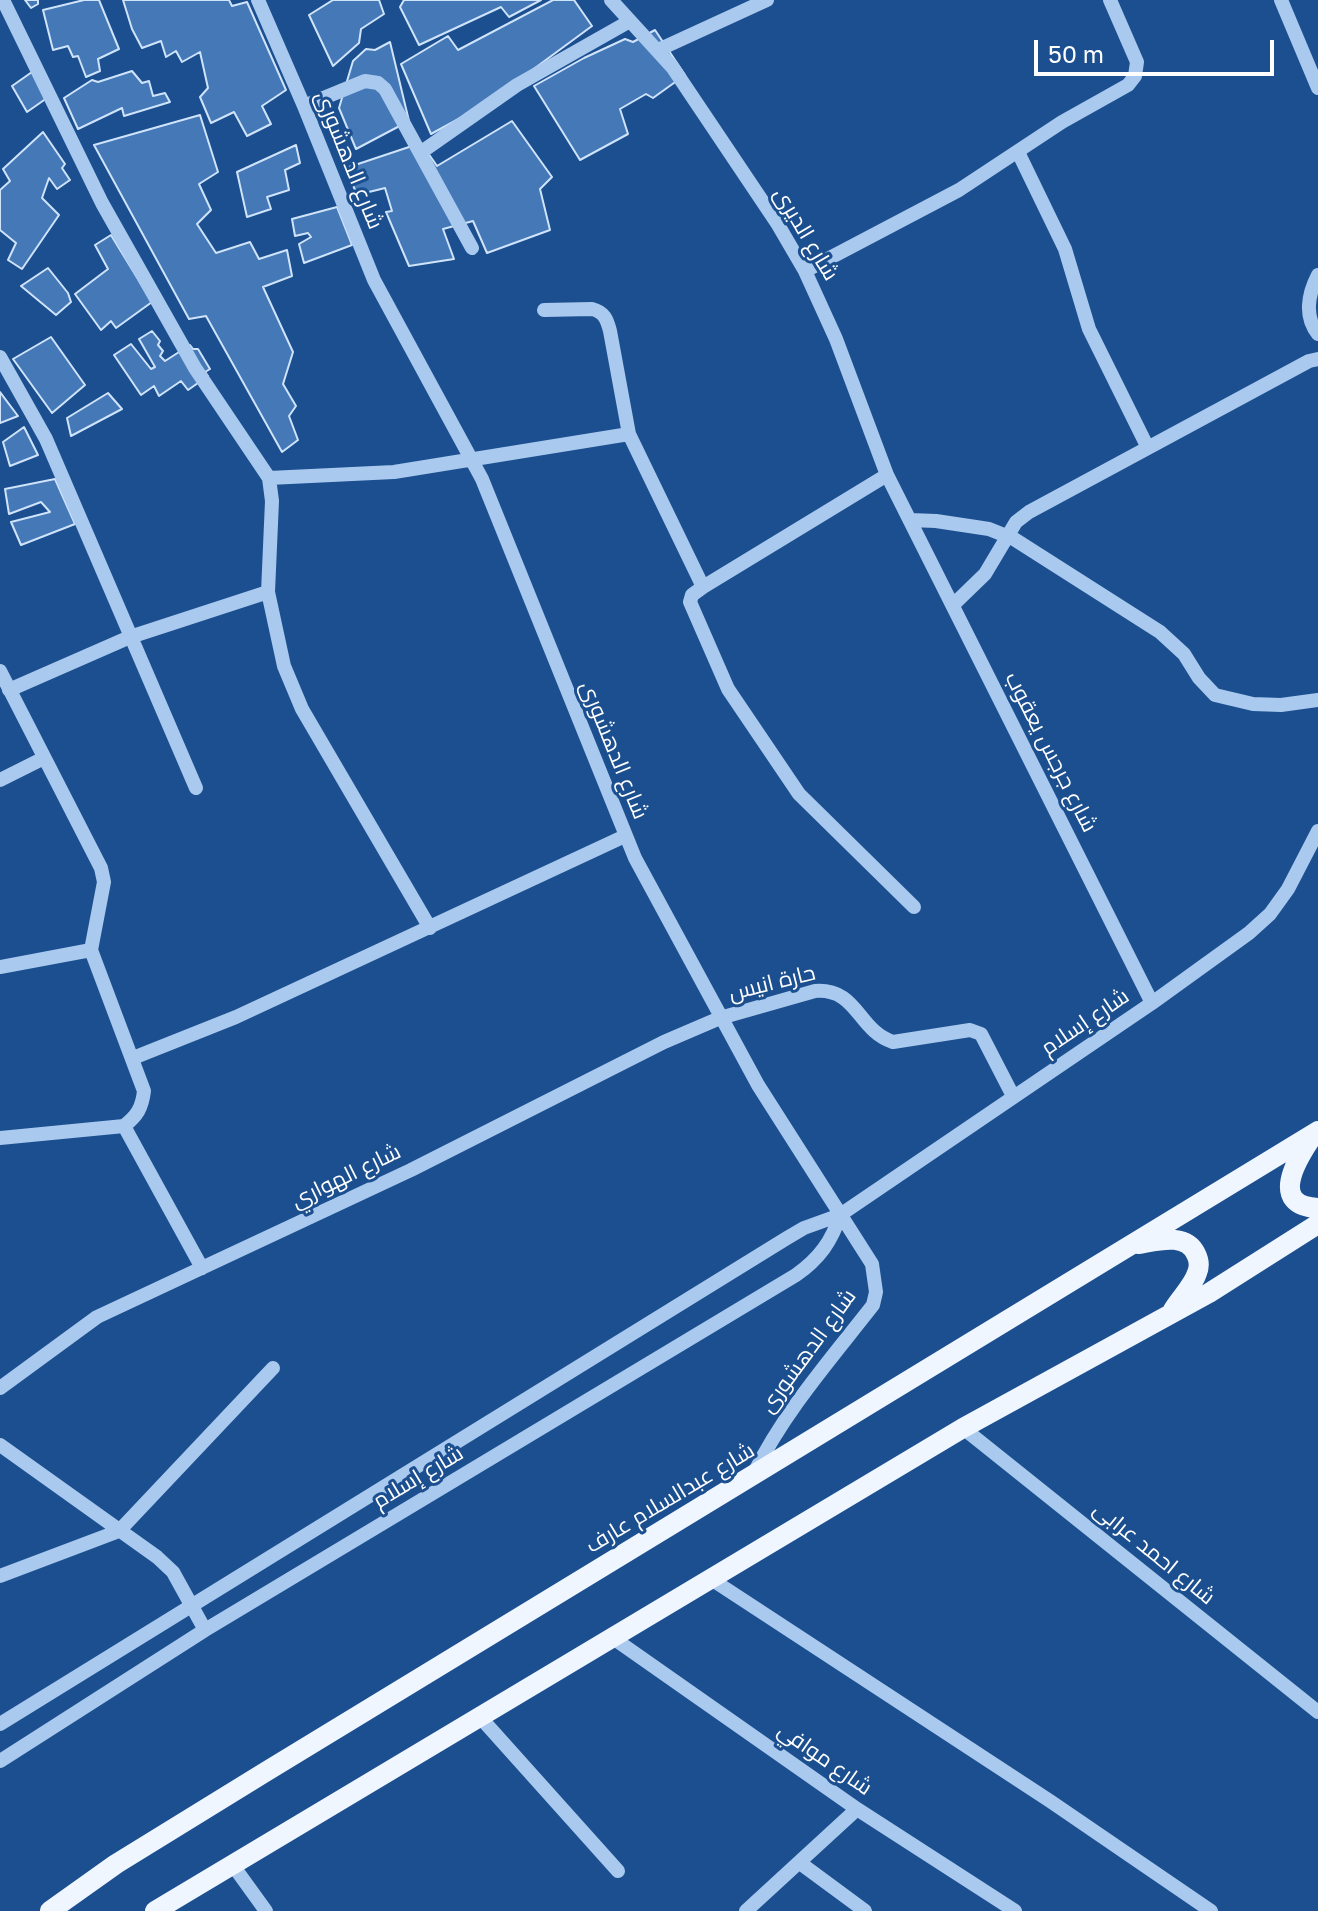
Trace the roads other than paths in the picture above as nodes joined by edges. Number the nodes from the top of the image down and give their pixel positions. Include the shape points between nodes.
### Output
1 (258, 0) edge
2 (611, 0) edge
3 (767, 0) edge
4 (1110, 0) edge
5 (1281, 0) edge
6 (3, 6) edge
7 (630, 21) junction
8 (658, 50) junction
9 (1318, 88) edge
10 (304, 106) junction
11 (1018, 152) junction
12 (420, 153) junction
13 (472, 248) dead end
14 (805, 271) junction
15 (1318, 275) edge
16 (544, 310) dead end
17 (1318, 334) edge
18 (0, 357) edge
19 (1318, 359) edge
20 (629, 434) junction
21 (1147, 446) junction
22 (473, 461) junction
23 (887, 475) junction
24 (269, 478) junction
25 (910, 520) junction
26 (1009, 537) junction
27 (703, 587) junction
28 (268, 592) junction
29 (953, 605) junction
30 (130, 637) junction
31 (0, 671) edge
32 (9, 690) junction
33 (1318, 700) edge
34 (44, 758) junction
35 (0, 780) edge
36 (196, 788) dead end
37 (1318, 831) edge
38 (625, 836) junction
39 (914, 907) dead end
40 (430, 928) junction
41 (91, 950) junction
42 (0, 967) edge
43 (1152, 1003) junction
44 (720, 1018) junction
45 (133, 1058) junction
46 (1013, 1096) junction
47 (124, 1126) junction
48 (1316, 1132) edge
49 (0, 1138) edge
50 (1318, 1208) edge
51 (840, 1215) junction
52 (1318, 1224) edge
53 (1130, 1246) junction
54 (202, 1268) junction
55 (1168, 1316) junction
56 (273, 1368) dead end
57 (0, 1388) edge
58 (963, 1428) junction
59 (0, 1445) edge
60 (753, 1476) junction
61 (119, 1531) junction
62 (0, 1576) edge
63 (711, 1579) junction
64 (191, 1605) junction
65 (205, 1630) junction
66 (613, 1638) junction
67 (1318, 1712) edge
68 (480, 1717) junction
69 (0, 1724) edge
70 (0, 1761) edge
71 (857, 1809) junction
72 (800, 1863) junction
73 (232, 1864) junction
74 (618, 1871) dead end
75 (50, 1911) edge
76 (155, 1911) edge
77 (266, 1911) edge
78 (746, 1911) edge
79 (865, 1911) edge
80 (1015, 1911) edge
81 (1211, 1911) edge

1 - 10 street, شارع الدهشورى
2 - 7 street, شارع الديرى
3 - 8 street
4 - 11 street via 1137,62 1135,76
5 - 9 street
6 - 24 street via 102,203 195,368
7 - 8 street, شارع الديرى
7 - 12 street via 528,79
8 - 14 street, شارع الديرى
10 - 12 street via 365,81 378,83
10 - 22 street, شارع الدهشورى via 374,280
11 - 14 street via 959,190
11 - 21 street via 1065,249 1089,329
12 - 13 street
14 - 23 street, شارع الديرى
15 - 17 street via 1309,308
16 - 20 street via 592,309 605,316
18 - 30 street via 46,439
19 - 21 street
20 - 22 street
20 - 27 street
21 - 26 street via 1029,512
22 - 24 street via 394,472
22 - 38 street, شارع الدهشورى
23 - 25 street, شارع الديرى
23 - 27 street
24 - 28 street
25 - 26 street via 989,529
25 - 29 street, شارع جرجس يعقوب
26 - 29 street via 985,574
26 - 33 street via 1160,632 1215,695 1253,704
27 - 39 street via 690,602 728,689 810,806
28 - 30 street
28 - 40 street via 284,666 302,709
29 - 43 street, شارع جرجس يعقوب
30 - 32 street
30 - 36 street
31 - 32 street
32 - 34 street
34 - 35 street
34 - 41 street via 101,868 104,882
37 - 43 street, شارع إسلام via 1270,914
38 - 40 street
38 - 44 street, شارع الدهشورى
40 - 45 street
41 - 42 street
41 - 45 street
43 - 46 street, شارع إسلام
44 - 46 street, حارة انيس via 815,991 837,993 881,1039 893,1042 970,1030 981,1034
44 - 51 street, شارع الدهشورى
44 - 54 street, شارع الهواري
45 - 47 street via 143,1103
46 - 51 street, شارع إسلام
47 - 49 street
47 - 54 street
48 - 50 main road via 1289,1181 1293,1197
48 - 53 main road, شارع عبدالسلام عارف
51 - 60 street, شارع الدهشورى via 872,1264 873,1305 798,1399
51 - 64 street, شارع إسلام via 787,1238
51 - 65 street, شارع إسلام via 823,1252 796,1275
52 - 55 main road
53 - 55 main road via 1176,1240 1194,1250 1197,1274
53 - 60 main road, شارع عبدالسلام عارف
54 - 57 street, شارع الهواري via 97,1317
55 - 58 main road
56 - 61 street
58 - 63 main road
58 - 67 street, شارع احمد عرابى
59 - 61 street
60 - 75 main road, شارع عبدالسلام عارف via 129,1856
61 - 62 street
61 - 64 street via 173,1572
63 - 66 main road
63 - 81 street
64 - 65 street
64 - 69 street, شارع إسلام
65 - 70 street, شارع إسلام
66 - 68 main road
66 - 71 street, شارع موافي
68 - 73 main road
68 - 74 street
71 - 72 street
71 - 80 street, شارع موافي
72 - 78 street
72 - 79 street
73 - 76 main road
73 - 77 street

